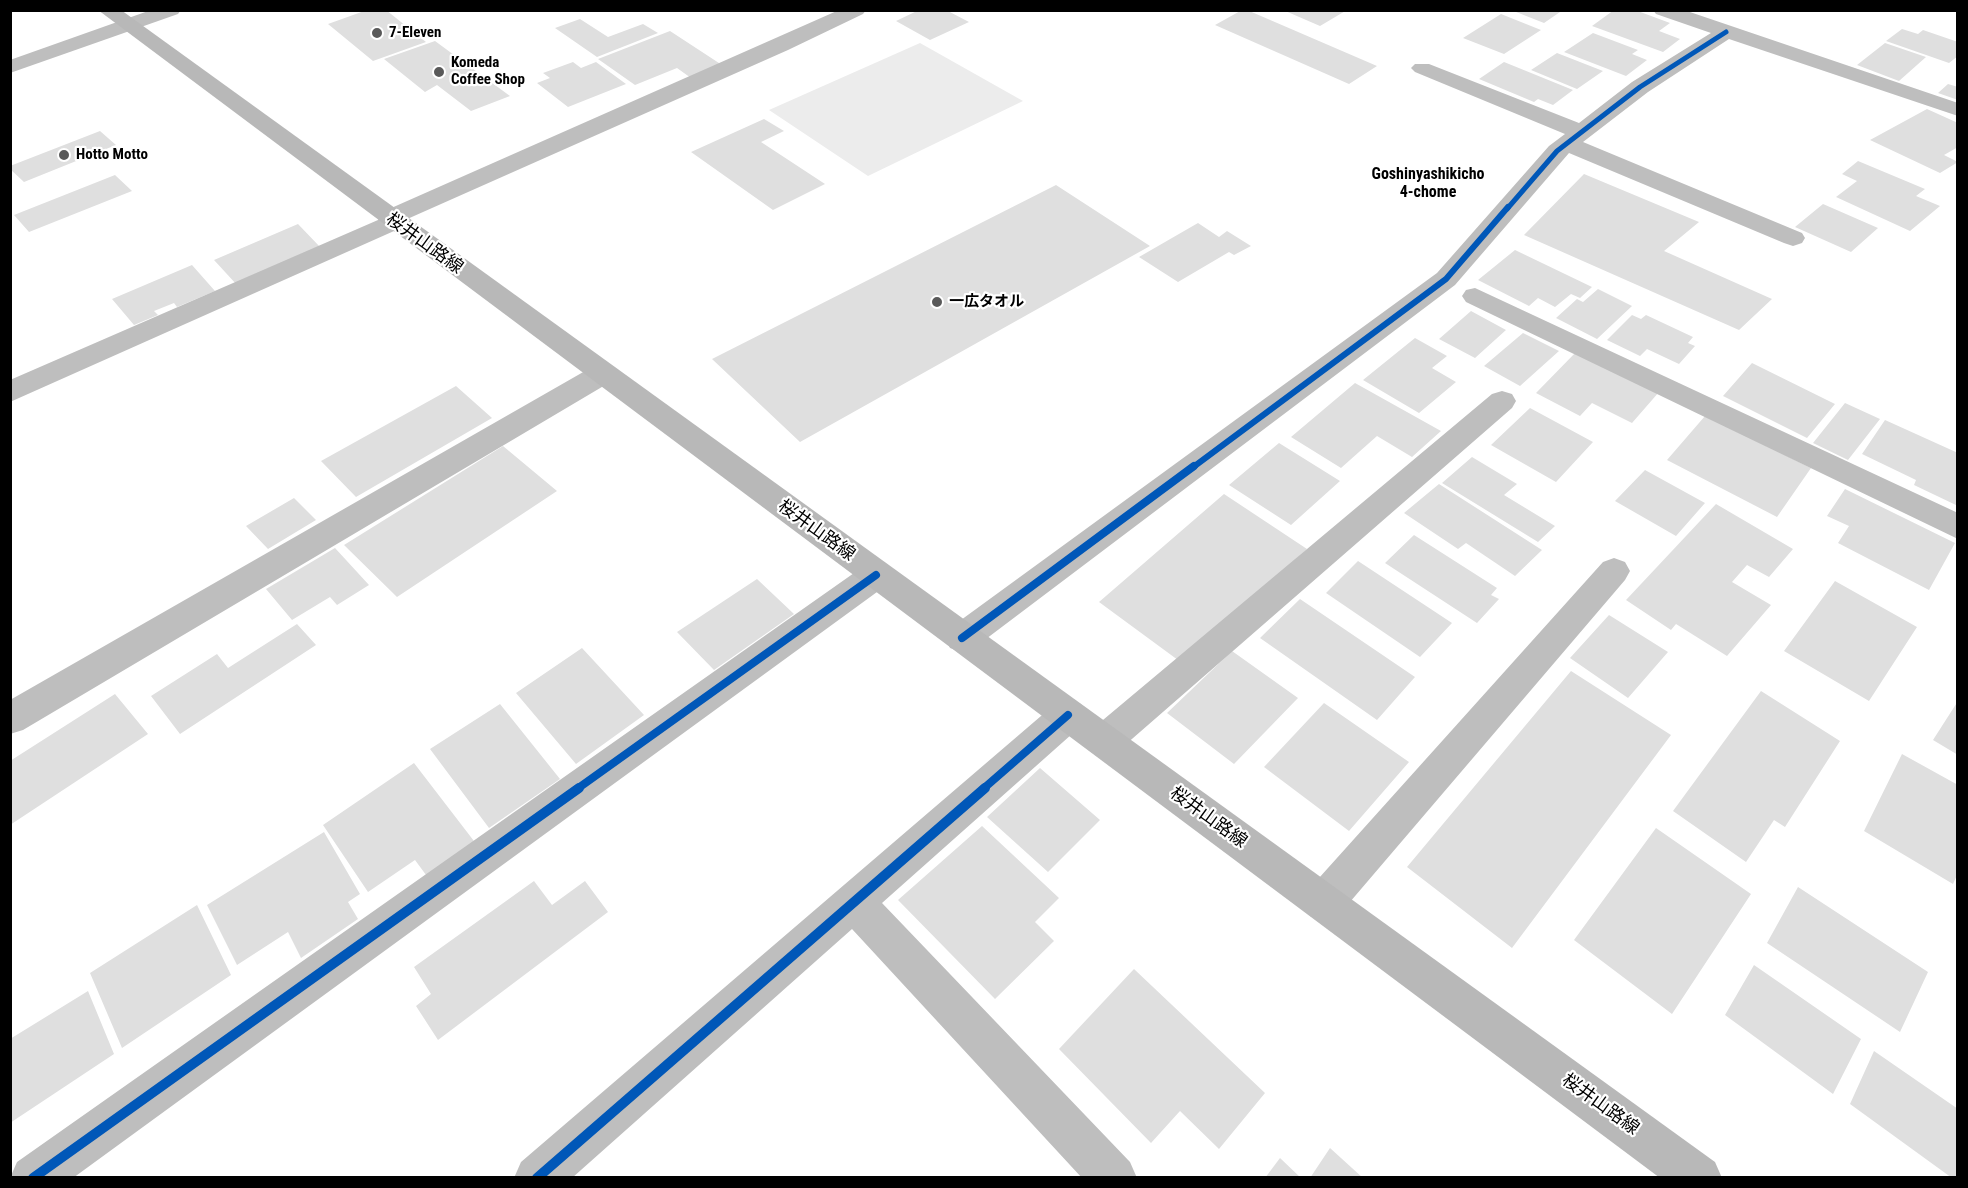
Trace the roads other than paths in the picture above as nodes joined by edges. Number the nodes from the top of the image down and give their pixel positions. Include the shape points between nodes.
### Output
1 (171, 10) edge
2 (856, 10) edge
3 (1663, 10) edge
4 (117, 18) edge
5 (1726, 32) junction
6 (10, 67) edge
7 (1422, 68) dead end
8 (1958, 110) edge
9 (1574, 138) junction
10 (391, 220) junction
11 (1793, 238) dead end
12 (1475, 296) dead end
13 (602, 374) junction
14 (10, 392) edge
15 (1502, 401) dead end
16 (1958, 527) edge
17 (1614, 571) dead end
18 (876, 575) junction
19 (962, 638) junction
20 (1068, 715) junction
21 (10, 719) edge
22 (1104, 741) junction
23 (854, 902) junction
24 (1324, 902) junction
25 (33, 1178) edge
26 (537, 1178) edge
27 (1114, 1178) edge
28 (1699, 1178) edge

1 - 4 street
2 - 10 street
3 - 5 street
4 - 6 street
4 - 10 main road, 桜井山路線
5 - 8 street
5 - 9 street via 1640,87
7 - 9 street
9 - 11 street
9 - 19 street via 1557,151 1446,279
10 - 13 main road, 桜井山路線
10 - 14 street
12 - 16 street
13 - 18 main road, 桜井山路線
13 - 21 street
15 - 22 street
17 - 24 street
18 - 19 main road, 桜井山路線
18 - 25 street
19 - 20 main road, 桜井山路線
20 - 22 main road, 桜井山路線
20 - 23 street
22 - 24 main road, 桜井山路線
23 - 26 street
23 - 27 street
24 - 28 main road, 桜井山路線

